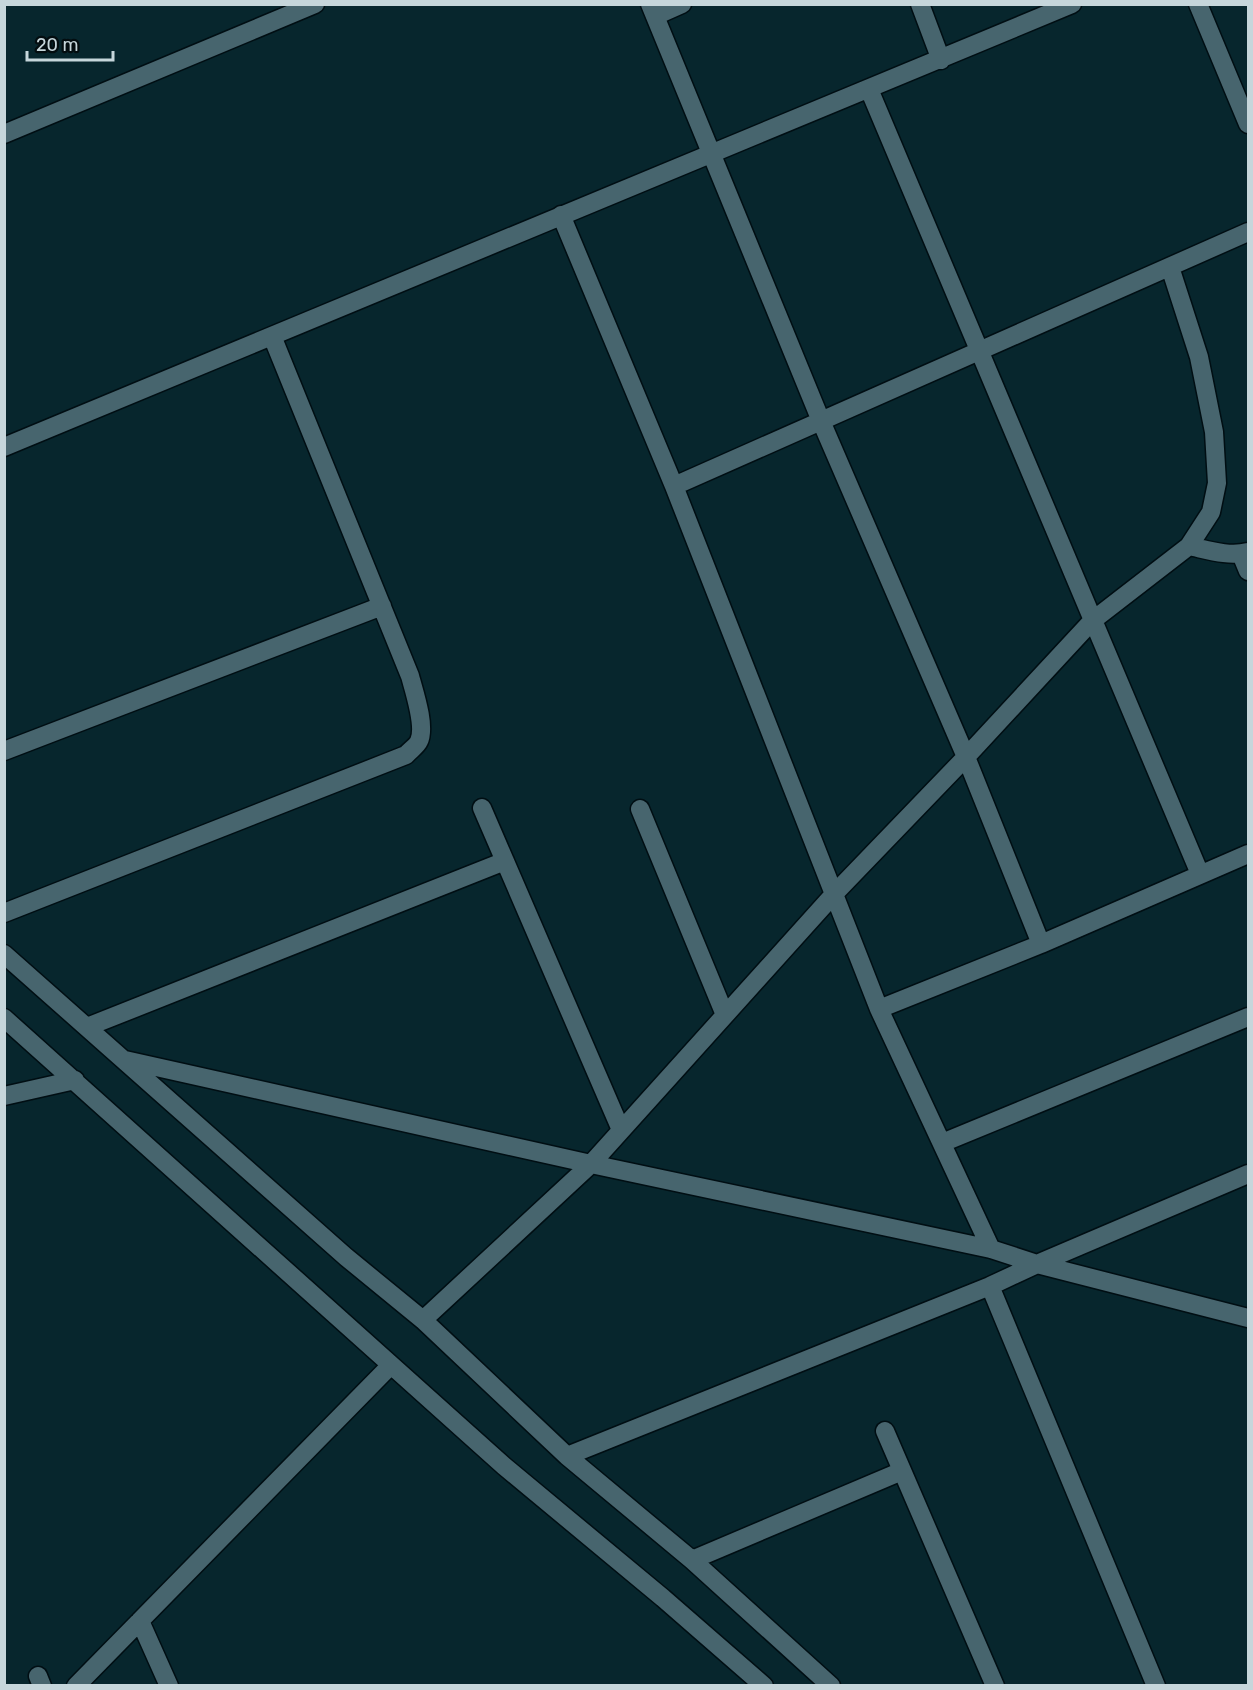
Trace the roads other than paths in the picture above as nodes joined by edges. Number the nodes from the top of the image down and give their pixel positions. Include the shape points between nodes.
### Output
1 (315, 4) edge
2 (682, 4) edge
3 (920, 4) edge
4 (1071, 4) edge
5 (1198, 4) edge
6 (653, 10) edge
7 (941, 60) junction
8 (869, 89) junction
9 (1243, 94) edge
10 (1248, 124) edge
11 (4, 134) edge
12 (711, 153) junction
13 (561, 215) junction
14 (1248, 232) edge
15 (1170, 267) junction
16 (272, 336) junction
17 (978, 351) junction
18 (821, 421) junction
19 (4, 447) edge
20 (674, 486) junction
21 (1189, 546) junction
22 (1245, 553) edge
23 (1248, 571) edge
24 (382, 606) junction
25 (1092, 621) junction
26 (4, 751) edge
27 (966, 757) junction
28 (482, 808) dead end
29 (640, 809) dead end
30 (1248, 854) edge
31 (505, 861) junction
32 (1200, 874) junction
33 (835, 893) junction
34 (4, 913) edge
35 (1041, 944) junction
36 (4, 954) edge
37 (879, 1009) junction
38 (725, 1015) junction
39 (1248, 1017) edge
40 (4, 1018) edge
41 (87, 1027) junction
42 (124, 1060) junction
43 (75, 1080) junction
44 (4, 1096) edge
45 (621, 1130) junction
46 (942, 1143) junction
47 (591, 1164) junction
48 (1248, 1174) edge
49 (991, 1249) junction
50 (1037, 1264) junction
51 (990, 1286) junction
52 (1248, 1318) edge
53 (423, 1320) junction
54 (391, 1365) junction
55 (885, 1431) dead end
56 (567, 1456) junction
57 (902, 1471) junction
58 (692, 1560) junction
59 (140, 1621) junction
60 (75, 1686) edge
61 (169, 1686) edge
62 (764, 1686) edge
63 (831, 1686) edge
64 (995, 1686) edge
65 (1156, 1686) edge

1 - 11 street
2 - 6 street
3 - 7 street
4 - 7 street
5 - 9 street
6 - 12 street
7 - 8 street
8 - 12 street
8 - 17 street
9 - 10 street
12 - 13 street
12 - 18 street
13 - 16 street
13 - 20 street
14 - 15 street
15 - 17 street
15 - 21 street via 1199,357 1214,432 1217,483 1212,512
16 - 19 street
16 - 24 street
17 - 18 street
17 - 25 street
18 - 20 street
18 - 27 street
20 - 33 street
21 - 22 street
21 - 25 street
22 - 23 street
24 - 26 street
24 - 34 street via 419,708 419,741 406,755
25 - 27 street
25 - 32 street
27 - 33 street
27 - 35 street
28 - 31 street
29 - 38 street
30 - 32 street
31 - 41 street
31 - 45 street
32 - 35 street
33 - 37 street
33 - 38 street
35 - 37 street
36 - 41 street
37 - 46 street
38 - 45 street
39 - 46 street
40 - 43 street
41 - 42 street
42 - 47 street
42 - 53 street
43 - 44 street
43 - 54 street
45 - 47 street
46 - 49 street
47 - 49 street
47 - 53 street
48 - 50 street
49 - 50 street
50 - 51 street
50 - 52 street
51 - 56 street
51 - 65 street
53 - 56 street
54 - 59 street
54 - 62 street
55 - 57 street
56 - 58 street
57 - 58 street
57 - 64 street
58 - 63 street
59 - 60 street
59 - 61 street

